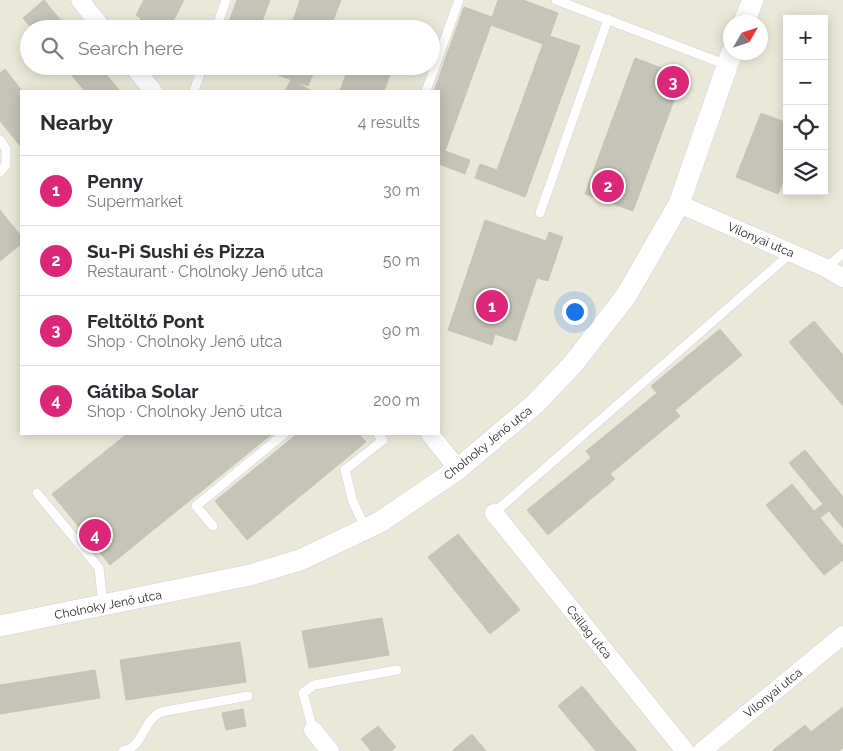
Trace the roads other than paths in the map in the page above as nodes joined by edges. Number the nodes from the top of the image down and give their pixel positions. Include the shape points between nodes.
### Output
1 (80, 0) edge
2 (226, 0) edge
3 (459, 0) edge
4 (556, 0) edge
5 (753, 0) edge
6 (747, 15) edge
7 (96, 20) edge
8 (219, 20) edge
9 (608, 20) junction
10 (440, 52) edge
11 (723, 57) edge
12 (730, 60) edge
13 (140, 75) edge
14 (200, 75) edge
15 (432, 75) edge
16 (152, 90) edge
17 (194, 90) edge
18 (426, 90) edge
19 (0, 140) edge
20 (0, 172) edge
21 (679, 204) junction
22 (540, 213) dead end
23 (791, 253) junction
24 (843, 253) edge
25 (826, 268) junction
26 (843, 278) edge
27 (283, 435) edge
28 (379, 435) edge
29 (431, 435) edge
30 (458, 469) junction
31 (37, 493) dead end
32 (494, 513) joint
33 (213, 526) dead end
34 (366, 529) junction
35 (103, 606) junction
36 (0, 626) edge
37 (843, 635) edge
38 (397, 670) dead end
39 (248, 696) dead end
40 (313, 730) joint
41 (123, 751) edge
42 (330, 751) edge
43 (685, 751) edge
44 (702, 751) edge

1 - 7 street
2 - 8 lane
3 - 10 lane
4 - 9 lane
5 - 6 street
9 - 11 lane
9 - 22 lane
12 - 21 street, Cholnoky Jenő utca
13 - 16 street
14 - 17 lane
15 - 18 lane
19 - 20 lane via 6,149 6,165
21 - 23 street, Vilonyai utca
21 - 30 street, Cholnoky Jenő utca via 626,296 573,364 536,403
23 - 25 street, Vilonyai utca
23 - 32 lane
24 - 25 lane
25 - 26 street, Vilonyai utca
27 - 33 lane via 196,506
28 - 34 lane via 383,440 345,470 353,502
29 - 30 street
30 - 34 street, Cholnoky Jenő utca
31 - 35 lane via 99,568
32 - 43 street, Csillag utca
34 - 35 street, Cholnoky Jenő utca via 300,560 250,575
35 - 36 street, Cholnoky Jenő utca
37 - 44 street, Vilonyai utca
38 - 40 lane via 314,685 303,693
39 - 41 lane via 160,712 152,717 141,739
40 - 42 street

